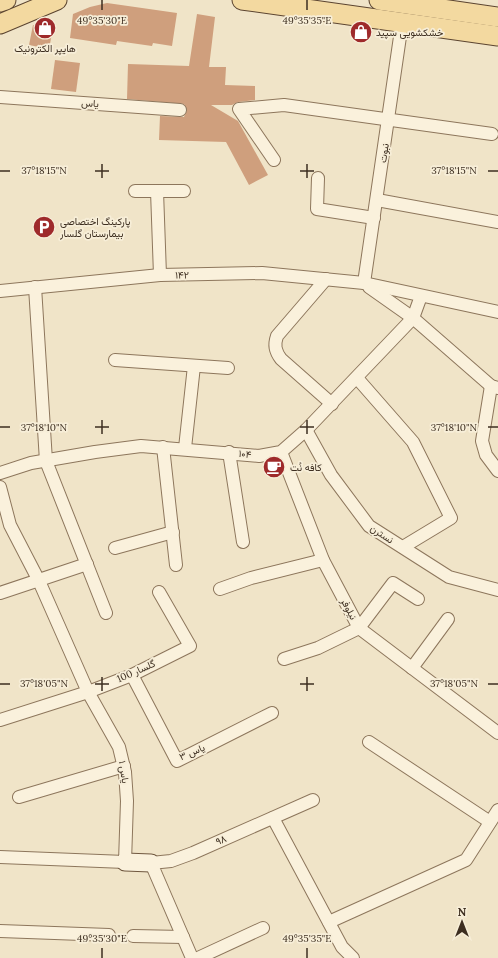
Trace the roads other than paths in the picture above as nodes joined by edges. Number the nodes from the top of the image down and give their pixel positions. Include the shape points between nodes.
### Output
1 (57, 0) edge
2 (242, 0) edge
3 (379, 0) edge
4 (404, 2) edge
5 (498, 17) edge
6 (402, 23) junction
7 (0, 24) edge
8 (498, 36) edge
9 (0, 97) edge
10 (180, 110) dead end
11 (388, 120) junction
12 (492, 134) dead end
13 (274, 160) dead end
14 (318, 178) dead end
15 (135, 191) dead end
16 (157, 191) junction
17 (184, 191) dead end
18 (377, 200) junction
19 (374, 218) junction
20 (498, 222) edge
21 (160, 275) junction
22 (326, 280) junction
23 (364, 283) junction
24 (35, 287) junction
25 (0, 291) edge
26 (422, 296) junction
27 (498, 312) edge
28 (413, 318) junction
29 (115, 360) dead end
30 (194, 366) junction
31 (228, 368) dead end
32 (357, 378) junction
33 (494, 387) edge
34 (332, 404) junction
35 (306, 430) junction
36 (163, 447) junction
37 (185, 448) junction
38 (229, 452) junction
39 (281, 452) junction
40 (46, 461) junction
41 (498, 471) edge
42 (0, 473) edge
43 (0, 487) edge
44 (173, 532) junction
45 (243, 542) dead end
46 (403, 547) junction
47 (115, 548) dead end
48 (323, 560) junction
49 (87, 564) junction
50 (176, 565) dead end
51 (39, 582) junction
52 (220, 589) dead end
53 (498, 590) edge
54 (159, 592) dead end
55 (0, 593) edge
56 (418, 599) dead end
57 (106, 613) dead end
58 (448, 619) dead end
59 (359, 628) junction
60 (284, 659) dead end
61 (412, 668) junction
62 (132, 675) junction
63 (88, 692) junction
64 (272, 713) dead end
65 (0, 720) edge
66 (498, 732) edge
67 (369, 742) dead end
68 (124, 766) junction
69 (19, 797) dead end
70 (313, 800) dead end
71 (498, 810) edge
72 (274, 818) junction
73 (490, 822) junction
74 (0, 857) edge
75 (125, 862) junction
76 (151, 863) junction
77 (329, 922) junction
78 (263, 928) dead end
79 (0, 931) edge
80 (109, 935) dead end
81 (133, 936) dead end
82 (183, 937) junction
83 (192, 958) edge
84 (198, 958) edge
85 (353, 958) edge

1 - 7 main road
2 - 6 main road
3 - 4 main road
4 - 5 main road
6 - 8 main road
6 - 11 street, نبوت
9 - 10 street, یاس
11 - 12 street
11 - 13 street via 284,105 239,109
11 - 18 street, نبوت
14 - 19 street via 317,210
15 - 16 street
16 - 17 street
16 - 21 street
18 - 19 street, نبوت
18 - 20 street
19 - 23 street, نبوت
21 - 22 street, ۱۴۲ via 262,273
21 - 24 street, ۱۴۲
22 - 23 street, ۱۴۲
22 - 34 street via 277,336 274,343 281,359
23 - 26 street, ۱۴۲
23 - 28 street
24 - 25 street, ۱۴۲
24 - 40 street
26 - 27 street, ۱۴۲
26 - 28 street
28 - 32 street
28 - 33 street
29 - 30 street
30 - 31 street
30 - 37 street
32 - 34 street
32 - 46 street via 413,442 451,518
33 - 41 street via 482,441 486,455
34 - 35 street
35 - 39 street
35 - 46 street, نسترن via 331,476 369,526
36 - 37 street, ۱۰۴
36 - 40 street, ۱۰۴ via 141,446
36 - 44 street
37 - 38 street, ۱۰۴
38 - 39 street, ۱۰۴ via 259,456
38 - 45 street
39 - 48 street, نیلوفر
40 - 42 street, ۱۰۴
40 - 49 street
43 - 51 street, یاس ۱ via 10,525
44 - 47 street
44 - 50 street
46 - 53 street, نسترن via 449,577
48 - 52 street
48 - 59 street, نیلوفر
49 - 51 street
49 - 57 street
51 - 55 street
51 - 63 street, یاس ۱
54 - 62 street, گلسار 100 via 190,646
56 - 59 street via 393,583
58 - 61 street
59 - 60 street via 318,648
59 - 61 street, نیلوفر
61 - 66 street, نیلوفر
62 - 63 street, گلسار 100
62 - 64 street, یاس ۳ via 177,761
63 - 65 street, گلسار 100
63 - 68 street, یاس ۱ via 119,747
67 - 73 street
68 - 69 street
68 - 75 street, یاس ۱ via 127,801
70 - 72 street, ۹۸
71 - 73 street
72 - 76 street, ۹۸ via 193,853 171,861
72 - 77 street
73 - 77 street via 466,860
74 - 75 street
75 - 76 street, ۹۸
76 - 82 street
77 - 85 street via 342,947
78 - 84 street
79 - 80 street
81 - 82 street
82 - 83 street

